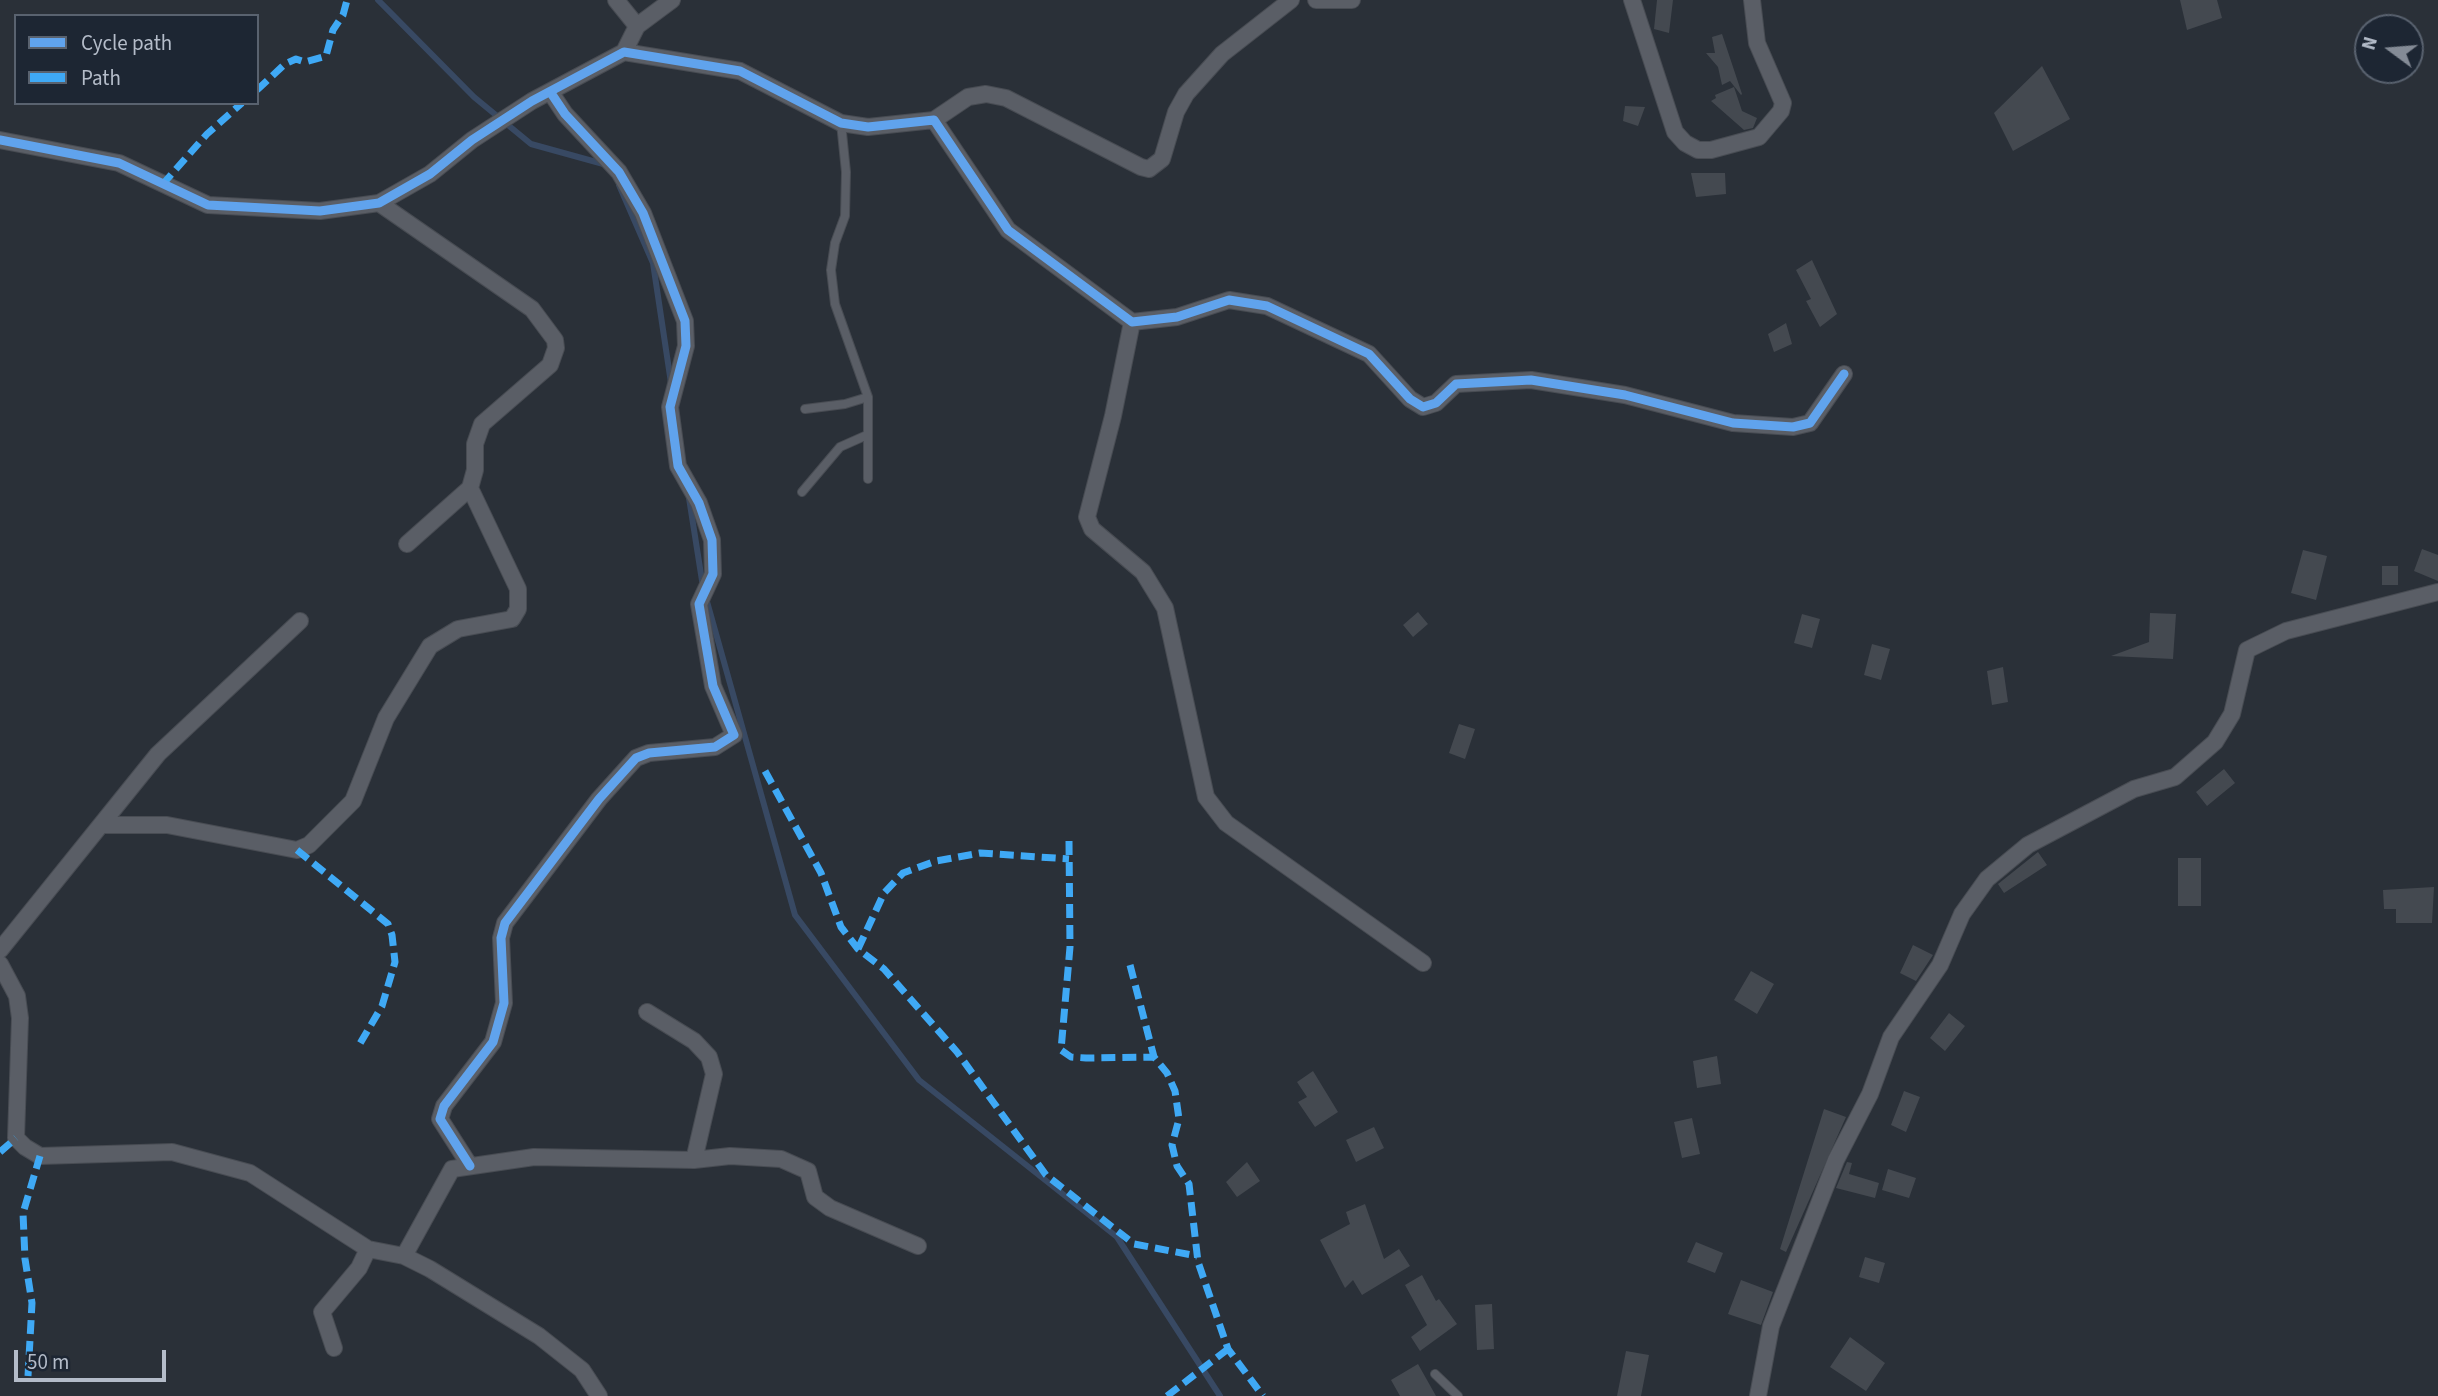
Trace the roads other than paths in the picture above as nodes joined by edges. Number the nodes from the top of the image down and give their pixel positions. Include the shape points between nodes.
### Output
1 (616, 0) edge
2 (672, 0) edge
3 (1291, 0) edge
4 (1315, 0) edge
5 (1352, 0) edge
6 (1632, 0) edge
7 (1752, 0) edge
8 (637, 26) junction
9 (624, 52) junction
10 (551, 93) junction
11 (934, 120) junction
12 (841, 123) junction
13 (0, 140) edge
14 (379, 203) junction
15 (1132, 322) junction
16 (1844, 374) dead end
17 (868, 397) junction
18 (805, 409) dead end
19 (867, 435) junction
20 (868, 479) dead end
21 (470, 488) junction
22 (802, 492) dead end
23 (407, 544) dead end
24 (2438, 592) edge
25 (300, 621) dead end
26 (101, 825) junction
27 (0, 950) edge
28 (1423, 963) dead end
29 (0, 964) edge
30 (647, 1012) dead end
31 (694, 1160) junction
32 (470, 1167) junction
33 (918, 1246) dead end
34 (368, 1249) junction
35 (404, 1256) junction
36 (334, 1348) dead end
37 (1435, 1374) dead end
38 (599, 1396) edge
39 (1458, 1396) edge
40 (1758, 1396) edge

1 - 8 street
2 - 8 street
3 - 11 street via 1222,54 1186,94 1162,159 1149,169 1006,98 968,97
4 - 5 street
6 - 7 street via 1675,132 1685,143 1711,150 1759,137 1781,111 1783,103 1757,43
8 - 9 street
9 - 10 street
9 - 12 street via 740,71
10 - 14 street via 472,139 430,174
10 - 32 street via 619,173 637,203 685,321 686,346 670,407 678,466 699,503 712,540 713,574 699,604 713,686 734,735 707,749 636,758 505,923 501,938 504,1003 493,1042 443,1106 440,1119
11 - 12 street via 868,127
11 - 15 street via 1008,230
12 - 17 lane via 845,216 831,270 835,304
13 - 14 street via 120,163 208,205 320,211
14 - 21 street via 532,309 555,340 550,365 482,424
15 - 16 street via 1177,317 1229,300 1267,306 1369,354 1423,407 1436,403 1456,384 1531,380 1659,402 1733,423 1793,427 1810,423
15 - 28 street via 1087,517 1091,529 1143,572 1165,608 1206,797 1226,823
17 - 18 lane
17 - 19 lane
19 - 20 lane
19 - 22 lane via 840,447
21 - 23 street
21 - 26 street via 518,589 517,609 512,619 458,629 430,646 386,718 353,801 309,845 298,850 167,825
24 - 40 street via 2286,631 2247,650 2232,714 2215,742 2175,777 2134,789 2028,845 1987,879 1962,914 1940,965 1891,1037 1870,1094 1836,1160 1770,1326
25 - 26 street via 177,734
26 - 27 street
29 - 34 street via 17,996 16,1138 25,1147 40,1156 172,1152 208,1160 250,1173
30 - 31 street via 694,1041 709,1057 714,1073
31 - 32 street via 534,1157
31 - 33 street via 730,1156 797,1163 808,1171 815,1197 830,1208
32 - 35 street via 452,1170
34 - 35 street
34 - 36 street via 359,1268 322,1311
35 - 38 street via 539,1336 582,1370
37 - 39 lane

